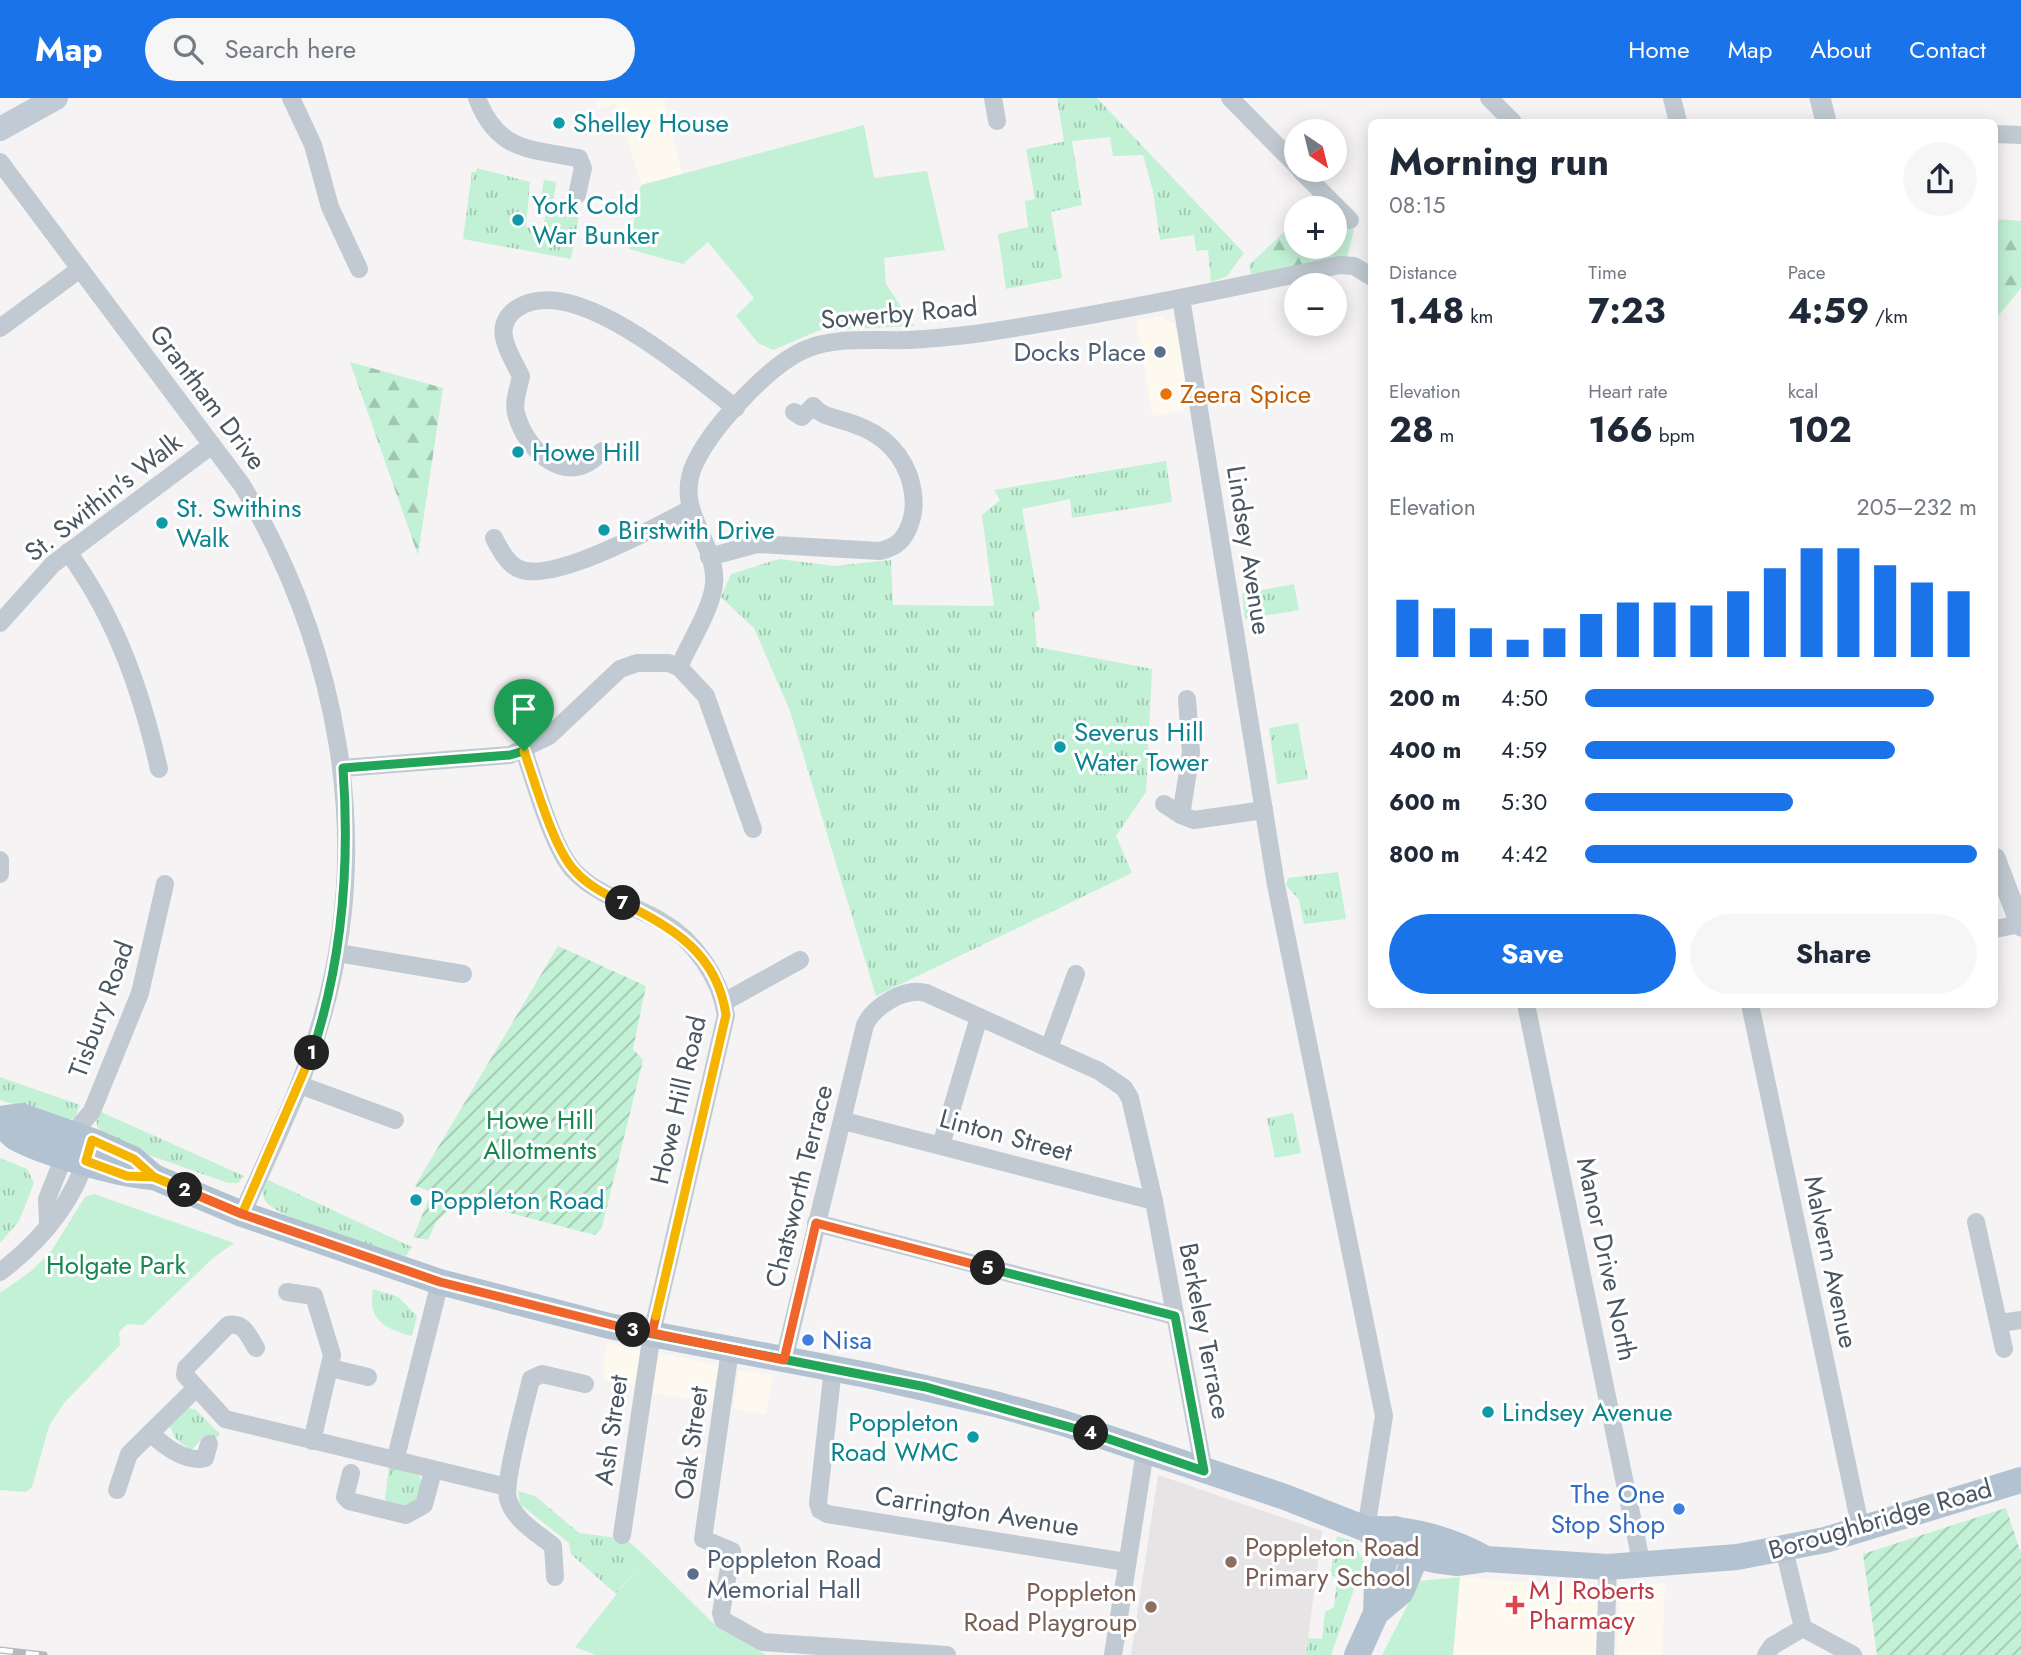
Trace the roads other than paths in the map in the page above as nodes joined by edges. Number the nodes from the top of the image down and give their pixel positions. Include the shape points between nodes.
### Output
1 (56, 98) edge
2 (291, 98) edge
3 (477, 98) edge
4 (993, 98) edge
5 (1230, 98) edge
6 (1489, 98) edge
7 (1672, 98) edge
8 (1820, 98) edge
9 (23, 105) edge
10 (1510, 119) edge
11 (1677, 119) edge
12 (1825, 119) edge
13 (997, 121) dead end
14 (0, 129) edge
15 (1998, 134) edge
16 (2021, 135) edge
17 (1284, 154) edge
18 (0, 162) edge
19 (1312, 182) edge
20 (578, 195) dead end
21 (1350, 220) dead end
22 (359, 269) dead end
23 (80, 270) junction
24 (1368, 274) edge
25 (1181, 298) junction
26 (0, 328) edge
27 (736, 408) junction
28 (794, 412) dead end
29 (212, 445) junction
30 (602, 451) dead end
31 (690, 509) junction
32 (494, 538) dead end
33 (68, 552) junction
34 (709, 556) junction
35 (0, 623) edge
36 (678, 667) junction
37 (1187, 699) dead end
38 (524, 751) junction
39 (343, 768) junction
40 (159, 769) dead end
41 (1164, 804) dead end
42 (1264, 810) junction
43 (1181, 815) junction
44 (753, 830) dead end
45 (0, 860) edge
46 (1998, 866) edge
47 (0, 874) edge
48 (164, 884) dead end
49 (2021, 925) edge
50 (1998, 929) edge
51 (338, 953) junction
52 (799, 960) dead end
53 (463, 974) dead end
54 (1076, 974) dead end
55 (724, 1002) junction
56 (1527, 1008) edge
57 (1751, 1008) edge
58 (979, 1017) junction
59 (865, 1025) joint
60 (1049, 1048) junction
61 (300, 1085) junction
62 (395, 1120) dead end
63 (0, 1121) edge
64 (844, 1121) junction
65 (941, 1145) junction
66 (79, 1148) junction
67 (1154, 1201) junction
68 (242, 1214) junction
69 (1976, 1222) dead end
70 (816, 1223) junction
71 (0, 1272) edge
72 (440, 1282) junction
73 (287, 1292) dead end
74 (1175, 1316) junction
75 (2021, 1320) edge
76 (2000, 1323) junction
77 (652, 1333) junction
78 (256, 1348) dead end
79 (2004, 1349) dead end
80 (730, 1350) junction
81 (784, 1360) junction
82 (331, 1368) junction
83 (833, 1368) junction
84 (368, 1377) dead end
85 (190, 1382) junction
86 (585, 1384) dead end
87 (150, 1433) junction
88 (312, 1441) junction
89 (209, 1444) dead end
90 (1145, 1451) junction
91 (395, 1461) junction
92 (433, 1471) junction
93 (1204, 1471) junction
94 (351, 1473) dead end
95 (2021, 1479) edge
96 (507, 1487) junction
97 (117, 1490) dead end
98 (1366, 1529) junction
99 (1861, 1530) junction
100 (622, 1535) dead end
101 (1392, 1539) junction
102 (1421, 1546) junction
103 (1784, 1549) junction
104 (1126, 1562) junction
105 (1642, 1566) junction
106 (1608, 1567) junction
107 (555, 1577) dead end
108 (1376, 1614) junction
109 (1803, 1628) junction
110 (947, 1655) edge
111 (1114, 1655) edge
112 (1357, 1655) edge
113 (1605, 1655) edge
114 (1766, 1655) edge
115 (1853, 1655) edge

1 - 9 main road
2 - 22 street via 313,145 330,207
3 - 20 street via 493,131 506,141 579,158 583,168
4 - 13 street
5 - 17 street
6 - 10 street
7 - 11 street
8 - 12 street
9 - 14 main road
15 - 16 street
18 - 23 street, Grantham Drive
19 - 21 street
23 - 26 street
23 - 29 street, Grantham Drive
24 - 25 street, Sowerby Road via 1340,265
25 - 27 street, Sowerby Road via 982,333 842,341 805,349 777,365
25 - 42 street, Lindsey Avenue
27 - 30 street via 604,314 547,302 520,306 502,331 521,376 515,405 525,433 562,468 584,467
27 - 31 street, Sowerby Road via 695,464
28 - 34 street via 803,417 813,406 821,415 869,430 897,451 914,502 905,537 880,551 757,544
29 - 33 street, St. Swithin's Walk
29 - 39 street, Grantham Drive via 265,525 303,605 327,687
31 - 32 street via 588,558 537,571 518,569
31 - 34 street, Sowerby Road
33 - 35 street, St. Swithin's Walk via 43,573
33 - 40 street via 114,625
34 - 36 street, Sowerby Road via 712,593
36 - 38 street via 654,661 620,669 549,736
36 - 44 street via 706,696
37 - 43 street via 1191,754
38 - 39 street
38 - 55 street, Howe Hill Road via 555,836 572,868 598,890 676,930 700,956
39 - 51 street, Grantham Drive via 346,866
41 - 43 street
42 - 43 street via 1194,820
42 - 98 street, Lindsey Avenue via 1384,1416
45 - 47 street
46 - 49 street
48 - 66 street, Tisbury Road via 141,993
49 - 50 street
51 - 53 street
51 - 61 street, Grantham Drive
52 - 55 street
54 - 60 street
55 - 77 street, Howe Hill Road via 725,1027
56 - 105 street, Manor Drive North
57 - 99 street, Malvern Avenue
58 - 59 street, Berkeley Terrace via 918,990 876,1009
58 - 60 street, Berkeley Terrace
58 - 65 street
59 - 64 street, Chatsworth Terrace
60 - 67 street, Berkeley Terrace via 1124,1088 1135,1112
61 - 62 street
61 - 68 street, Grantham Drive
63 - 66 main road via 15,1137
64 - 65 street, Linton Street
64 - 70 street, Chatsworth Terrace
65 - 67 street, Linton Street
66 - 68 main road via 127,1176 154,1177
66 - 71 street via 68,1204 28,1250
67 - 74 street, Berkeley Terrace
68 - 72 main road
69 - 76 street
70 - 74 street
70 - 81 street, Chatsworth Terrace
72 - 77 main road
72 - 91 street
73 - 82 street via 307,1293 318,1301 329,1339
74 - 93 street, Berkeley Terrace
75 - 76 street
76 - 79 street
77 - 80 main road
77 - 100 street, Ash Street
78 - 85 street via 243,1327 228,1325 186,1368
80 - 81 main road
80 - 110 street, Oak Street via 703,1539 732,1550 723,1620 756,1641
81 - 83 main road
82 - 84 street
82 - 88 street
83 - 90 main road via 995,1404
83 - 104 street, Carrington Avenue via 820,1510
85 - 87 street
85 - 88 street via 216,1413 230,1422
86 - 96 street via 542,1374 531,1379
87 - 89 street via 192,1458 205,1458
87 - 97 street via 129,1454
88 - 91 street
90 - 93 main road
90 - 104 street
91 - 92 street
92 - 94 street via 424,1505 406,1515 349,1501 345,1497
92 - 96 street
93 - 98 main road, Boroughbridge Road
95 - 99 main road, Boroughbridge Road
96 - 107 street via 517,1514 553,1546
98 - 101 main road, Boroughbridge Road
99 - 103 main road, Boroughbridge Road
101 - 102 main road, Boroughbridge Road
101 - 108 main road via 1377,1586
102 - 106 main road, Boroughbridge Road via 1457,1563 1486,1559
102 - 108 main road via 1401,1592
103 - 105 main road, Boroughbridge Road
103 - 109 street
104 - 111 street
105 - 106 main road, Boroughbridge Road
106 - 113 street
108 - 112 main road
109 - 114 street via 1772,1646
109 - 115 street

